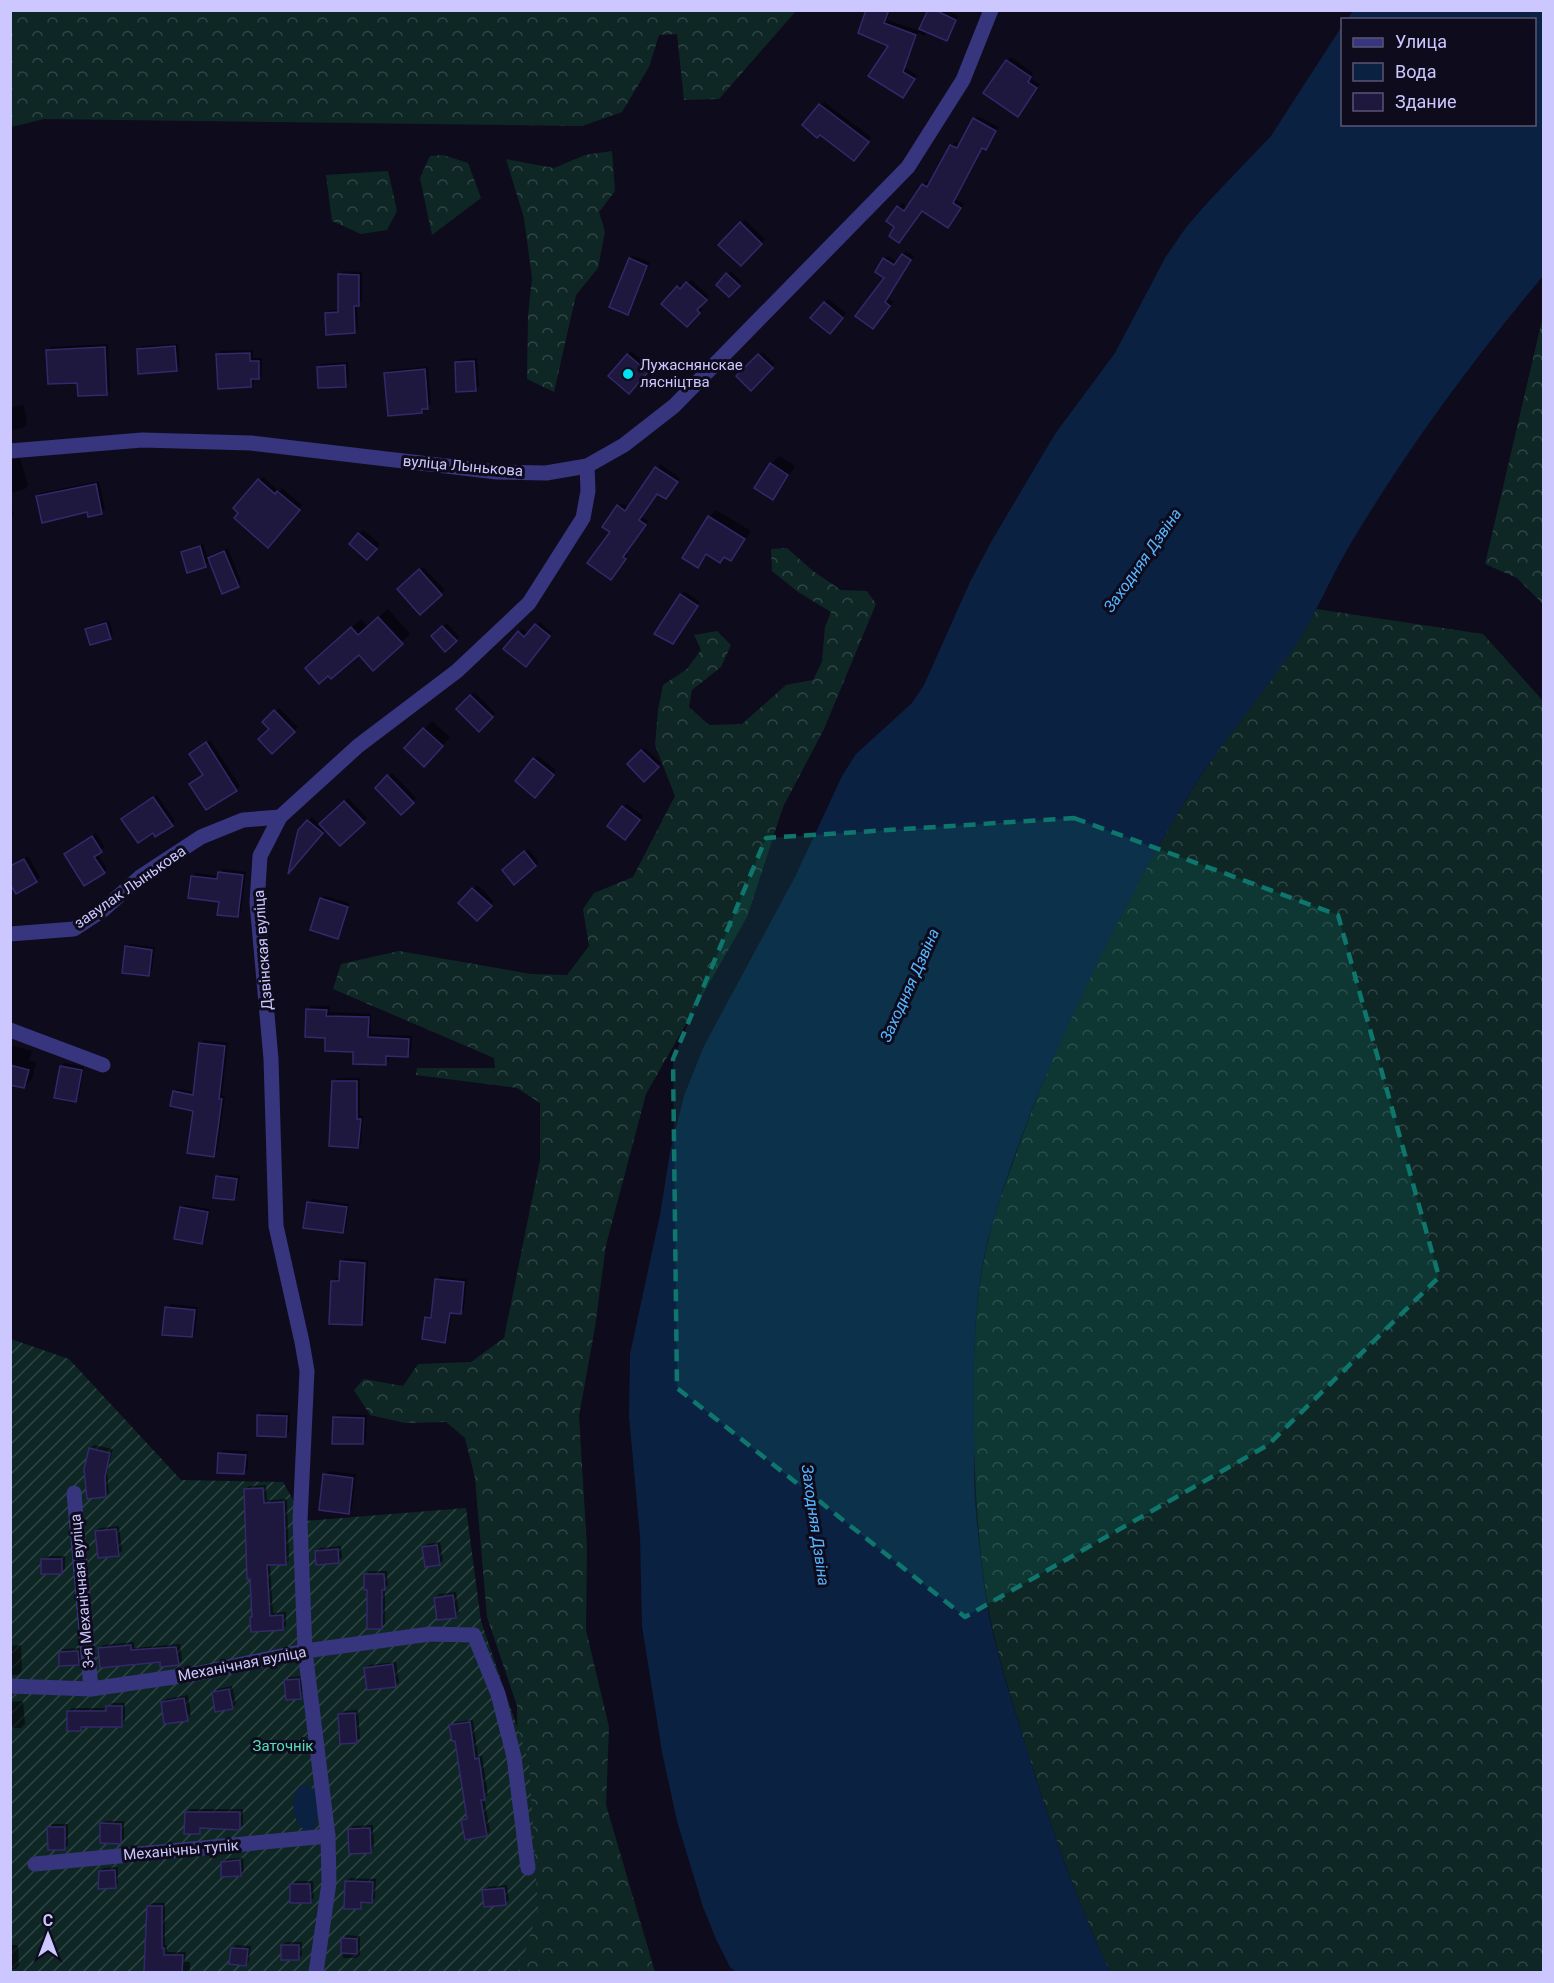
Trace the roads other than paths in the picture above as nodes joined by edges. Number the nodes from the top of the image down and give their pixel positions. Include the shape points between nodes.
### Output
1 (991, 10) edge
2 (10, 452) edge
3 (587, 466) junction
4 (280, 817) junction
5 (10, 934) edge
6 (10, 1030) edge
7 (103, 1065) dead end
8 (74, 1493) dead end
9 (305, 1651) junction
10 (10, 1686) edge
11 (91, 1689) junction
12 (328, 1836) junction
13 (35, 1864) dead end
14 (528, 1868) dead end
15 (316, 1972) edge

1 - 3 street, вуліца Лынькова via 963,80 908,167 674,406 624,445
2 - 3 street, вуліца Лынькова via 142,440 240,442 497,472 546,473
3 - 4 street, Дзвінская вуліца via 583,518 529,603 457,670 358,746
4 - 5 street, завулак Лынькова via 243,820 201,837 140,877 103,910 74,929
4 - 9 street, Дзвінская вуліца via 260,856 257,903 271,1059 276,1226 307,1371 300,1521
6 - 7 street
8 - 11 street, 3-я Механічная вуліца
9 - 11 street, Механічная вуліца via 195,1674
9 - 12 street, Дзвінская вуліца
9 - 14 street, Механічная вуліца via 429,1634 474,1635 498,1694 514,1757
10 - 11 street, Механічная вуліца
12 - 13 street, Механічны тупік
12 - 15 street, Дзвінская вуліца via 329,1883

